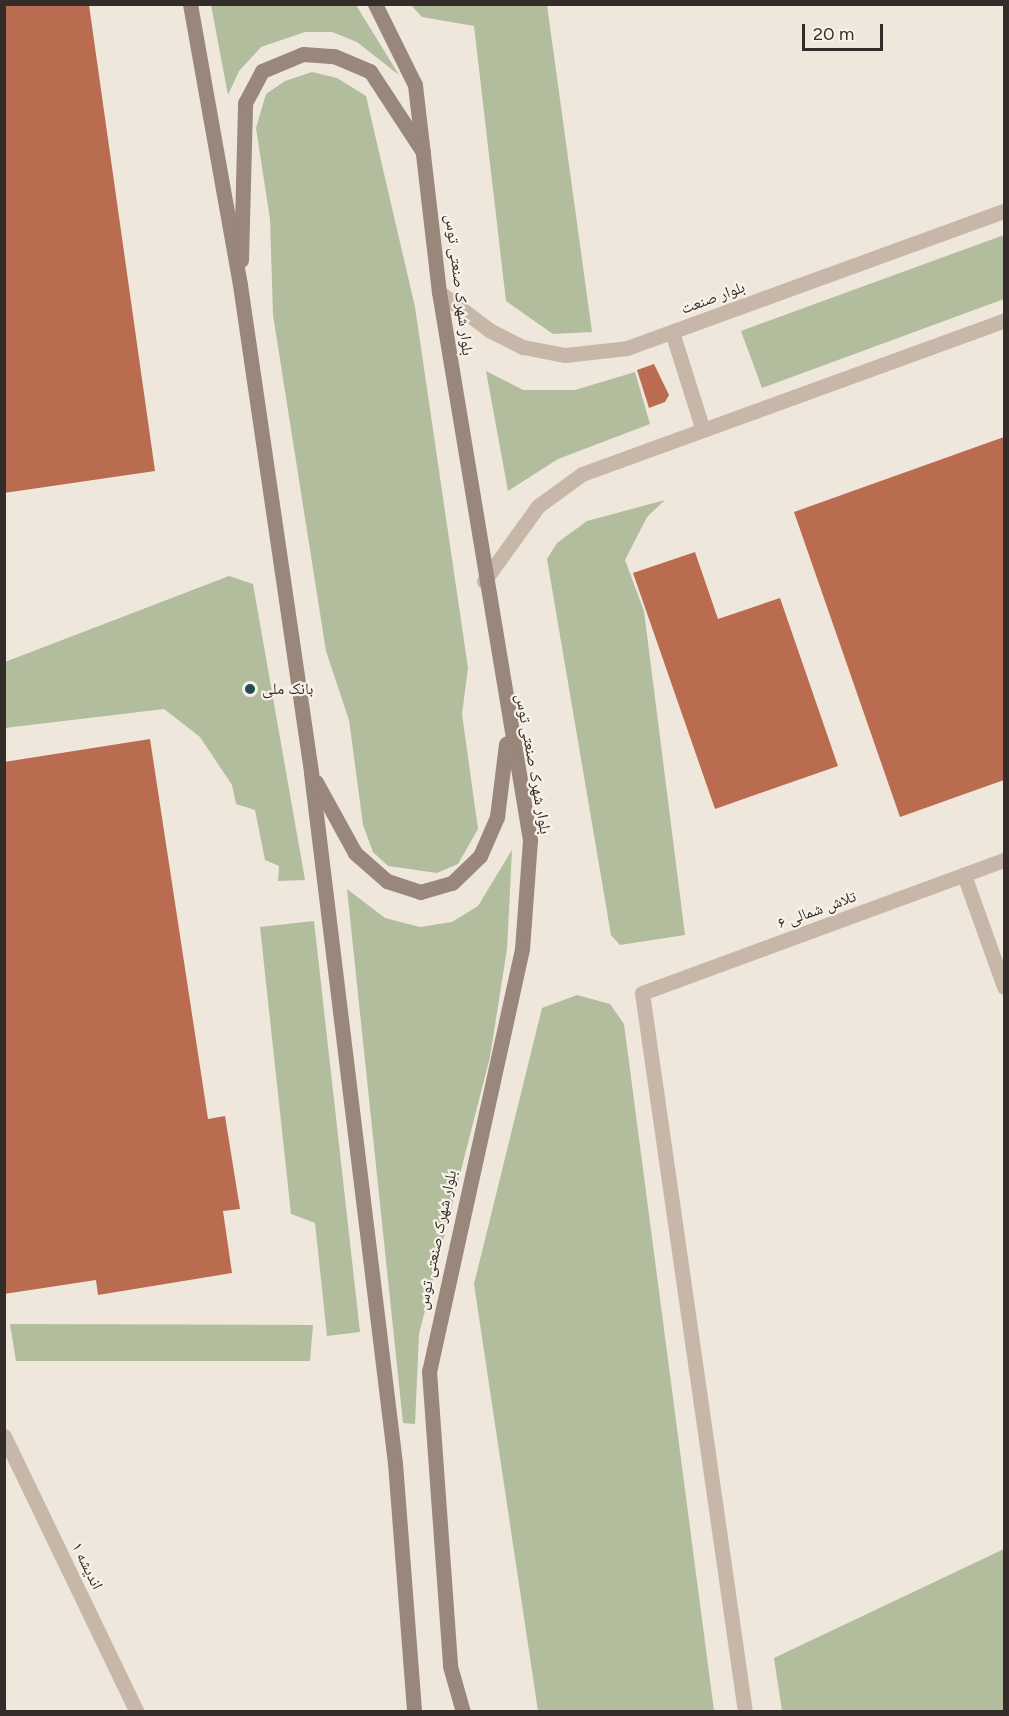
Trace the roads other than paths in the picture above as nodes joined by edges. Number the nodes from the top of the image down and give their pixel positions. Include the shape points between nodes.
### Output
1 (190, 4) edge
2 (375, 4) edge
3 (426, 157) junction
4 (1005, 211) edge
5 (240, 285) junction
6 (439, 292) junction
7 (1005, 320) edge
8 (672, 332) junction
9 (702, 427) junction
10 (484, 581) junction
11 (508, 729) junction
12 (311, 773) junction
13 (1005, 860) edge
14 (964, 875) junction
15 (1005, 987) edge
16 (4, 1436) edge
17 (137, 1712) edge
18 (414, 1712) edge
19 (463, 1712) edge
20 (745, 1712) edge

1 - 5 main road
2 - 3 main road, بلوار شهرک صنعتی توس via 415,85
3 - 5 main road via 370,71 334,56 303,54 262,71 245,103
3 - 6 main road, بلوار شهرک صنعتی توس
4 - 8 street, بلوار صنعت
5 - 12 main road
6 - 8 street, بلوار صنعت via 506,338 565,355 627,348
6 - 10 main road, بلوار شهرک صنعتی توس
7 - 9 street
8 - 9 street
9 - 10 street via 582,474 538,506
10 - 11 main road, بلوار شهرک صنعتی توس
11 - 12 main road via 497,817 480,856 452,883 420,892 387,881 355,853
11 - 19 main road, بلوار شهرک صنعتی توس via 530,840 522,949 429,1371 450,1666
12 - 18 main road via 395,1463
13 - 14 street, تلاش شمالی ۶
14 - 15 street
14 - 20 street, تلاش شمالی ۶ via 642,993
16 - 17 street, اندیشه ۱

